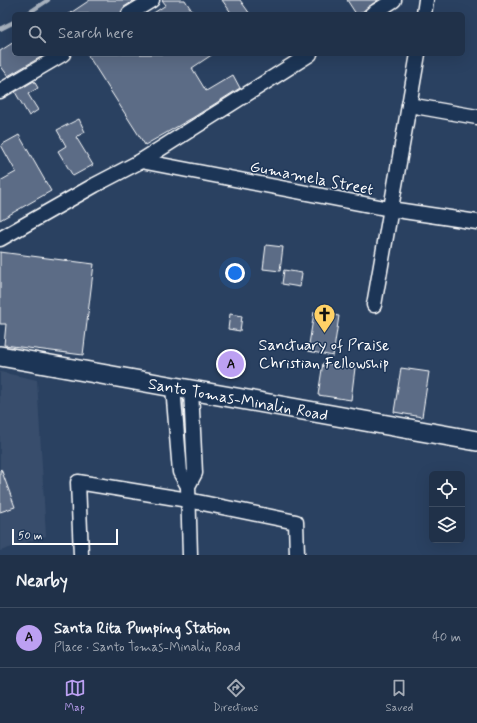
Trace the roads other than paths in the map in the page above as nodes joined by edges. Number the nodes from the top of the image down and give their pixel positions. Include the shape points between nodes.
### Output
1 (152, 0) edge
2 (394, 0) edge
3 (426, 0) edge
4 (132, 12) edge
5 (375, 12) edge
6 (424, 12) edge
7 (60, 56) edge
8 (307, 56) edge
9 (418, 56) edge
10 (0, 91) edge
11 (409, 105) junction
12 (477, 117) edge
13 (141, 161) junction
14 (390, 209) junction
15 (477, 222) edge
16 (0, 239) edge
17 (374, 305) dead end
18 (0, 356) edge
19 (182, 388) junction
20 (477, 441) edge
21 (188, 500) junction
22 (81, 555) edge
23 (190, 555) edge
24 (297, 555) edge

1 - 4 street
2 - 5 street
3 - 6 street
7 - 10 street
8 - 13 street
9 - 11 street
11 - 12 street
11 - 14 street
13 - 14 street, Gumamela Street
13 - 16 street
14 - 15 street, Gumamela Street
14 - 17 street
18 - 19 main road, Santo Tomas-Minalin Road
19 - 20 main road, Santo Tomas-Minalin Road
19 - 21 street via 180,472 188,486
21 - 22 street via 78,482
21 - 23 street
21 - 24 street via 296,522

